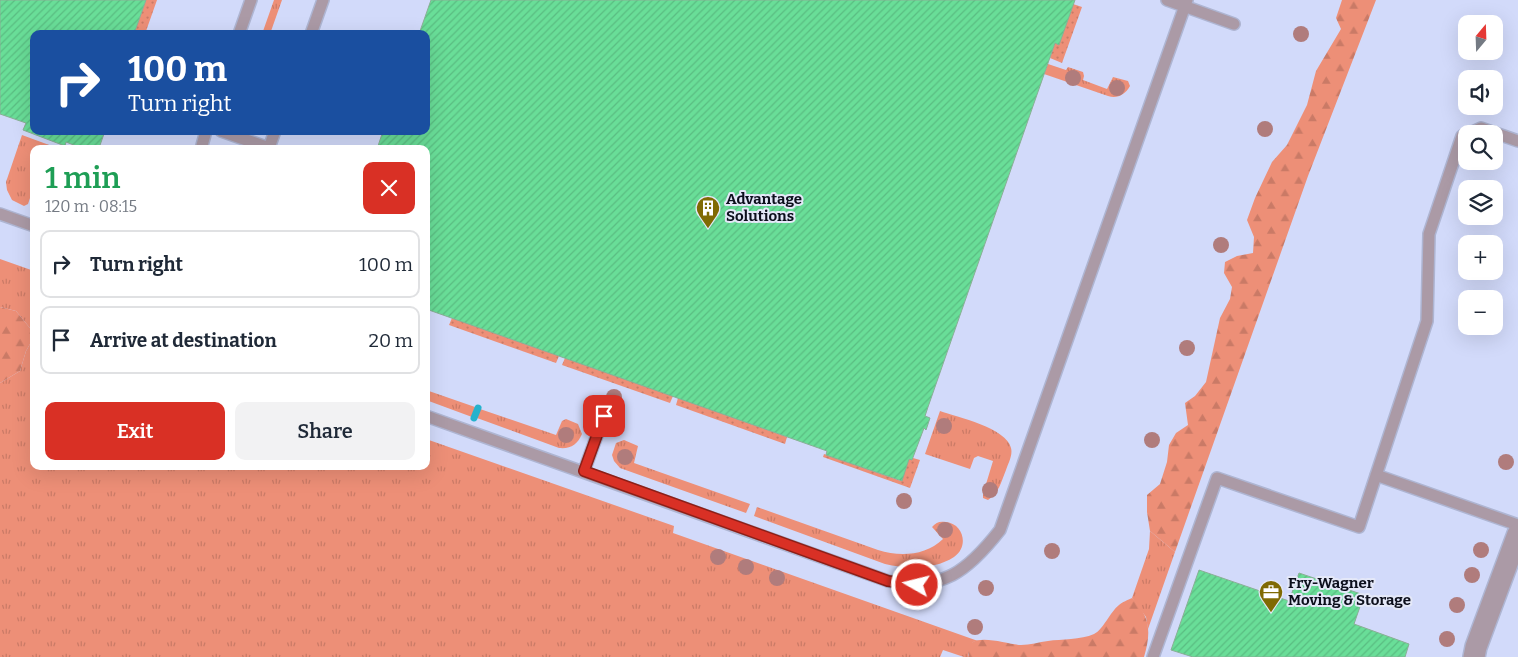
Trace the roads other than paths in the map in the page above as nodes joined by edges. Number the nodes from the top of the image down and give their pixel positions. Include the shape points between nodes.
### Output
1 (251, 0) edge
2 (323, 0) edge
3 (1168, 0) edge
4 (1186, 3) edge
5 (1234, 24) dead end
6 (241, 30) edge
7 (312, 30) edge
8 (232, 135) edge
9 (1503, 136) edge
10 (1518, 141) edge
11 (261, 145) edge
12 (1458, 148) edge
13 (0, 214) edge
14 (30, 225) edge
15 (604, 416) dead end
16 (430, 417) edge
17 (584, 471) junction
18 (1376, 475) junction
19 (1518, 525) edge
20 (1518, 534) edge
21 (1153, 657) edge
22 (1474, 657) edge

1 - 6 lane
2 - 7 lane
3 - 4 lane
4 - 5 lane
4 - 17 lane via 1000,530 971,564 955,574 917,585 888,581
8 - 11 lane
9 - 10 lane
12 - 18 lane via 1429,234 1427,321
13 - 14 lane
15 - 17 lane
16 - 17 lane
18 - 19 lane
18 - 21 lane via 1358,526 1218,478
20 - 22 street

